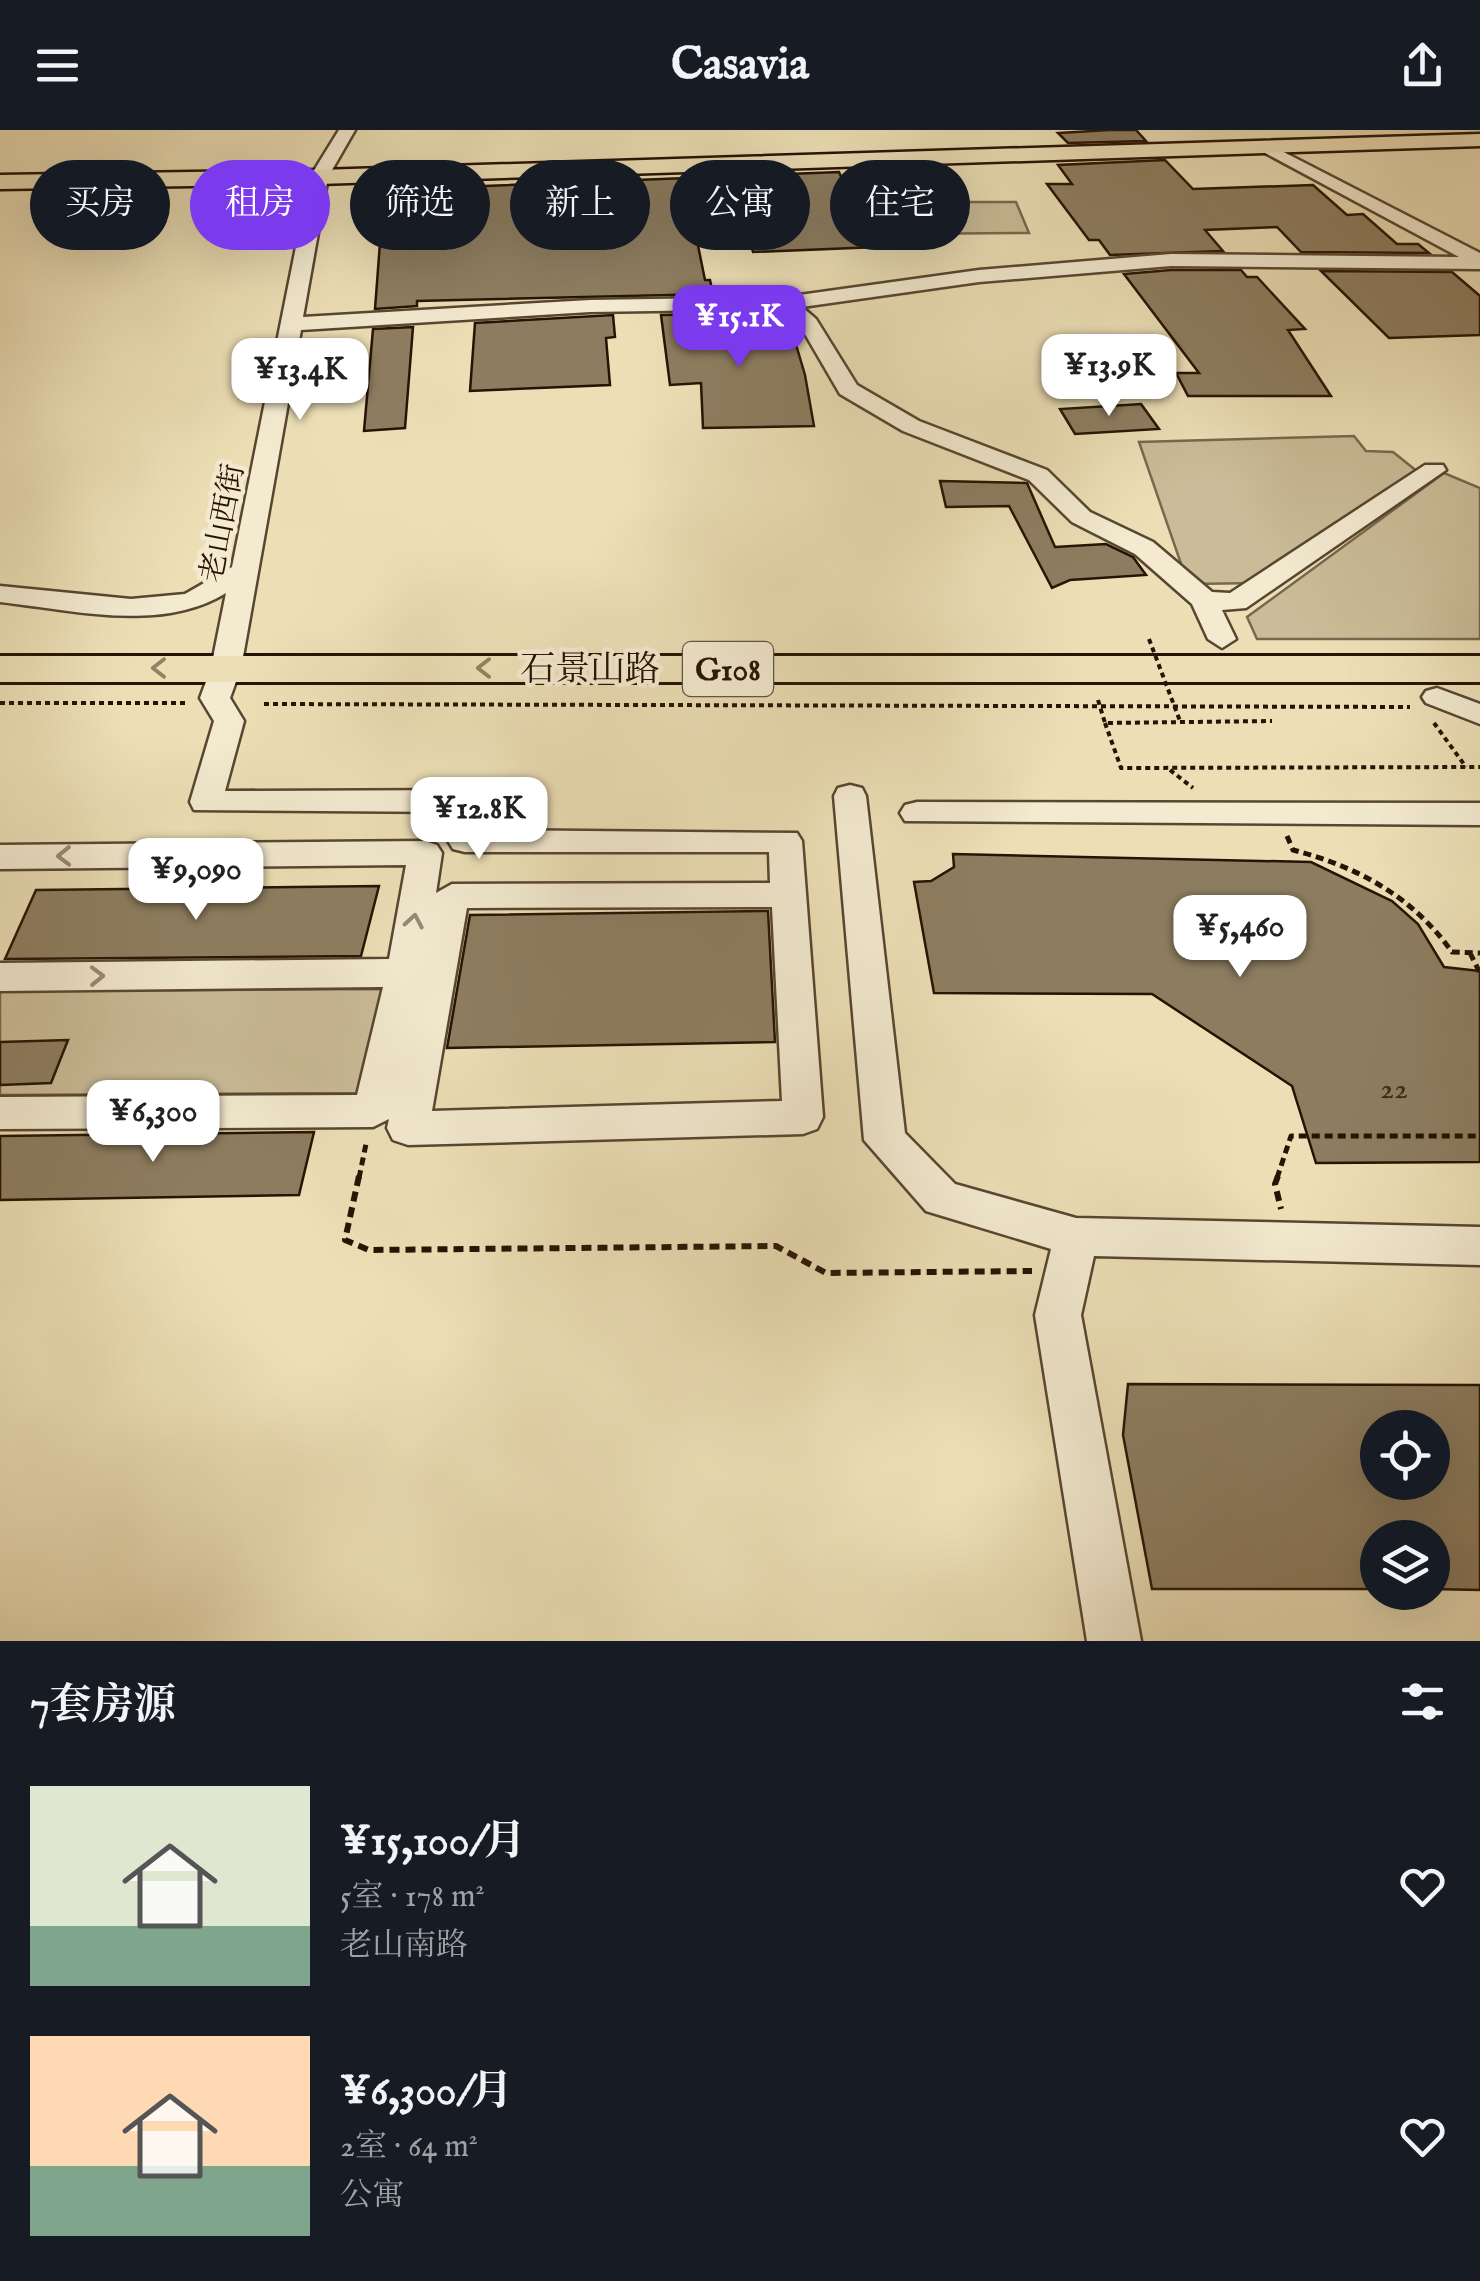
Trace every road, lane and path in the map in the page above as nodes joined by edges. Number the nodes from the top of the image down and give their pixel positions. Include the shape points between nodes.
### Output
1 (348, 130) edge
2 (1480, 140) edge
3 (1262, 147) junction
4 (329, 160) edge
5 (330, 176) edge
6 (190, 178) edge
7 (0, 182) edge
8 (306, 250) edge
9 (1452, 261) junction
10 (1480, 262) edge
11 (1480, 272) edge
12 (785, 303) junction
13 (294, 324) junction
14 (1434, 470) dead end
15 (242, 572) junction
16 (0, 594) edge
17 (1204, 600) junction
18 (1150, 638) dead end
19 (1222, 639) dead end
20 (0, 669) edge
21 (1480, 669) edge
22 (211, 690) junction
23 (0, 700) edge
24 (264, 704) dead end
25 (1443, 706) edge
26 (1100, 708) junction
27 (1480, 715) edge
28 (1180, 721) junction
29 (1272, 722) dead end
30 (1466, 767) junction
31 (1480, 767) edge
32 (850, 796) dead end
33 (917, 813) dead end
34 (1278, 814) junction
35 (1480, 814) edge
36 (0, 857) edge
37 (788, 894) junction
38 (1470, 954) junction
39 (1480, 954) edge
40 (405, 973) junction
41 (1480, 973) edge
42 (0, 977) edge
43 (373, 1112) junction
44 (0, 1114) edge
45 (1480, 1136) edge
46 (1288, 1241) junction
47 (1480, 1246) edge
48 (1072, 1255) junction
49 (1114, 1641) edge

1 - 4 street, 老山西街
2 - 3 main road
3 - 5 main road
3 - 10 street
6 - 7 main road
8 - 13 street, 老山西街
9 - 10 street
9 - 11 street
9 - 12 street via 1171,260 979,276
12 - 13 street via 590,306
12 - 17 street via 809,322 848,388 911,426 1038,475 1081,518 1144,548
13 - 15 street, 老山西街
14 - 17 street via 1236,602
15 - 16 street via 192,602 132,607
15 - 22 street, 老山西街
17 - 19 street
18 - 28 path, bridge
22 -> 20 highway, 石景山路 / G108
21 -> 22 highway, 石景山路 / G108
22 - 23 highway, 石景山路 / G108
22 - 23 path
22 - 26 highway, 石景山路 / G108
22 - 37 street, 老山西街 via 229,721 206,802 473,801 465,840 785,841
24 - 26 path
25 - 26 highway, 石景山路 / G108
25 - 26 path
25 - 27 street
25 - 30 path
26 - 28 path
26 - 30 path via 1121,768
28 - 29 path
30 - 31 path
32 - 48 street via 884,1140 940,1198
33 - 34 street
34 - 35 street
34 - 38 path via 1292,850 1366,875 1440,931 1452,952
40 -> 36 street via 425,853
37 - 37 street via 802,1117 408,1128 452,896
38 - 39 path
38 - 41 path
42 -> 40 street
40 - 43 street
43 - 44 street
43 - 48 path via 345,1240 369,1250 776,1246 826,1273
45 - 46 path via 1290,1136 1275,1184
46 - 47 street
46 - 48 street
48 - 49 street via 1058,1315

